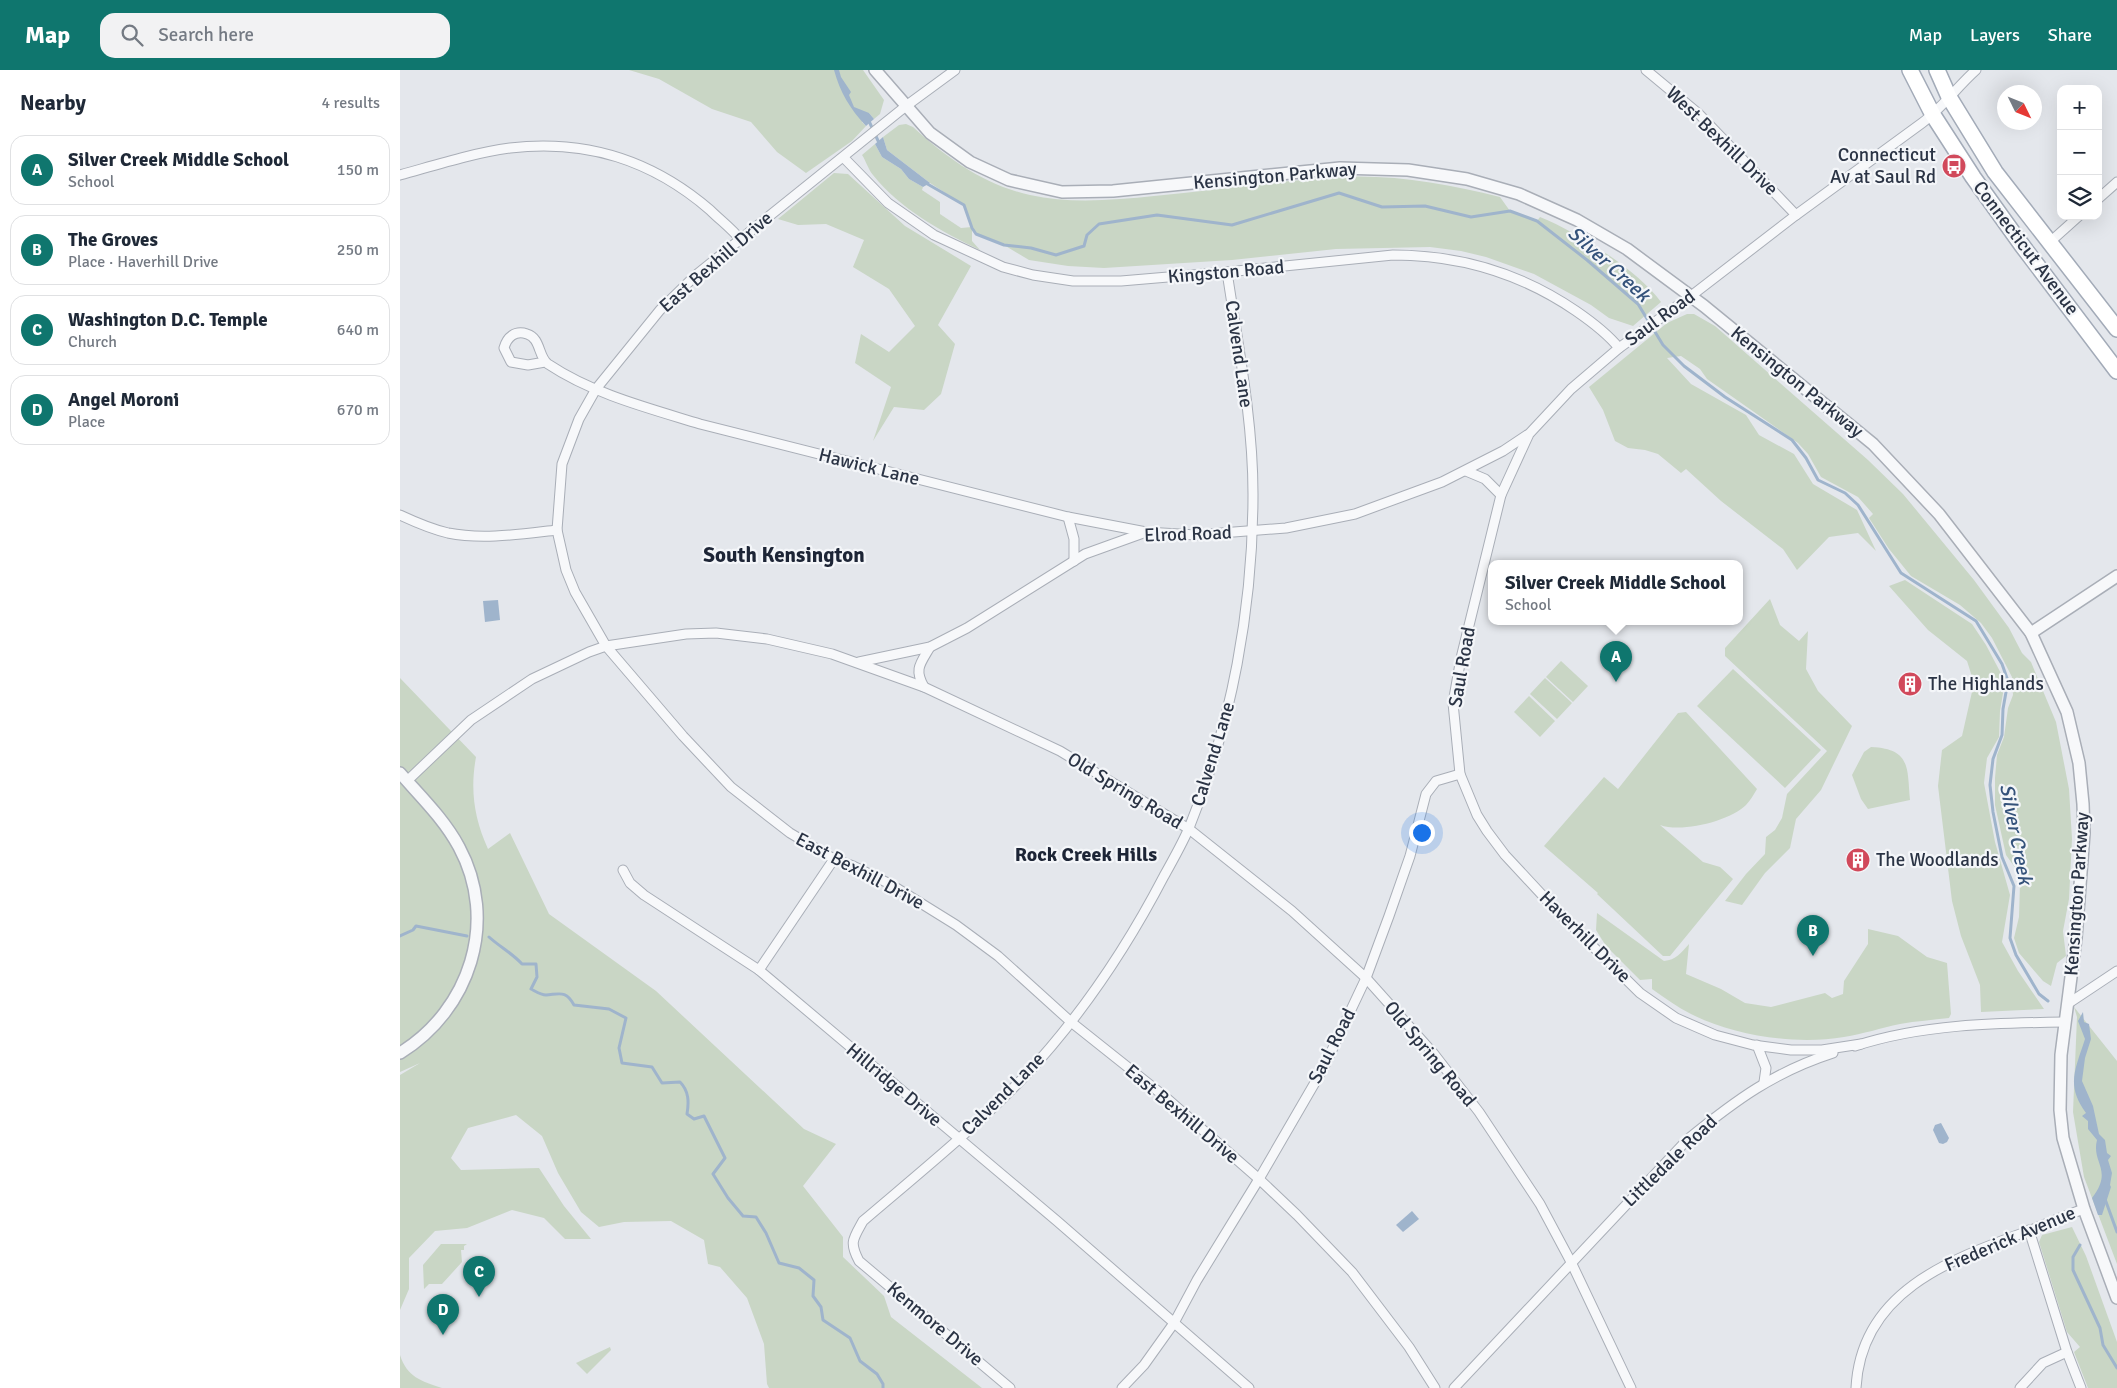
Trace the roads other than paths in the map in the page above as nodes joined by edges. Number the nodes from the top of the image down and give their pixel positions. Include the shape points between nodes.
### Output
1 (875, 70) edge
2 (955, 70) edge
3 (1646, 70) edge
4 (1910, 70) edge
5 (1937, 70) edge
6 (1976, 70) edge
7 (1949, 97) junction
8 (906, 106) junction
9 (1933, 115) junction
10 (844, 158) junction
11 (400, 175) edge
12 (2117, 182) edge
13 (2102, 195) edge
14 (1796, 215) junction
15 (2075, 220) edge
16 (740, 239) junction
17 (2050, 242) junction
18 (1227, 272) junction
19 (1691, 296) junction
20 (2117, 329) edge
21 (1620, 348) junction
22 (546, 362) junction
23 (2117, 371) edge
24 (596, 389) junction
25 (1529, 434) junction
26 (1466, 471) junction
27 (1501, 495) junction
28 (400, 515) edge
29 (1068, 517) junction
30 (557, 530) junction
31 (1252, 531) junction
32 (1146, 532) junction
33 (1074, 561) junction
34 (2117, 576) edge
35 (2031, 633) junction
36 (606, 646) junction
37 (930, 648) junction
38 (859, 662) junction
39 (924, 687) junction
40 (1460, 774) junction
41 (403, 777) edge
42 (1189, 829) junction
43 (834, 859) junction
44 (623, 870) dead end
45 (759, 970) junction
46 (2117, 971) edge
47 (1366, 978) junction
48 (2069, 1003) junction
49 (1072, 1022) junction
50 (2065, 1022) junction
51 (1861, 1044) junction
52 (1756, 1046) junction
53 (400, 1053) edge
54 (1764, 1082) junction
55 (958, 1139) junction
56 (1259, 1179) junction
57 (2084, 1209) junction
58 (2029, 1230) junction
59 (859, 1261) joint
60 (1571, 1262) junction
61 (2117, 1298) edge
62 (1174, 1323) junction
63 (2067, 1352) junction
64 (1010, 1388) edge
65 (1122, 1388) edge
66 (1249, 1388) edge
67 (1434, 1388) edge
68 (1454, 1388) edge
69 (1631, 1388) edge
70 (1856, 1388) edge
71 (2020, 1388) edge
72 (2081, 1388) edge

1 - 8 street, Kensington Parkway
2 - 8 street
3 - 14 street, West Bexhill Drive via 1699,114
4 - 9 main road, Connecticut Avenue
5 - 7 main road, Connecticut Avenue
6 - 7 street, Saul Road
7 - 9 street, Saul Road
7 - 17 main road, Connecticut Avenue via 1995,172
8 - 10 street
8 - 19 street, Kensington Parkway via 930,133 970,162 1009,180 1062,192 1113,191 1340,168 1408,170 1467,179 1519,194 1577,220 1627,249
9 - 14 street, Saul Road
9 - 23 main road, Connecticut Avenue via 2021,244
10 - 16 street, East Bexhill Drive
10 - 18 street, Kingston Road via 888,203 934,236 1003,267 1073,281 1121,281
11 - 16 street via 510,148 571,147 609,154 668,178
12 - 13 street
14 - 19 street, Saul Road
15 - 17 street
16 - 24 street, East Bexhill Drive via 660,310
17 - 20 main road, Connecticut Avenue
18 - 21 street, Kingston Road via 1392,255 1466,262 1504,273 1554,296 1602,329
18 - 31 street, Calvend Lane via 1250,432
19 - 21 street, Saul Road
19 - 35 street, Kensington Parkway via 1873,444 1939,514
21 - 25 street, Saul Road via 1571,389
22 - 22 street via 530,335 517,333 506,342 504,348 511,362 528,365
22 - 24 street, Hawick Lane
24 - 29 street, Hawick Lane via 700,424
24 - 30 street, East Bexhill Drive via 579,420 562,464
25 - 26 street, Elrod Road
25 - 27 street, Saul Road
26 - 27 street via 1485,479
26 - 31 street, Elrod Road via 1355,514 1286,528
27 - 40 street, Saul Road via 1453,703
28 - 30 street via 449,533 499,536
29 - 32 street, Hawick Lane
29 - 33 street via 1074,539
30 - 36 street, East Bexhill Drive via 566,570 575,592
31 - 32 street, Elrod Road via 1196,535
31 - 42 street, Calvend Lane via 1246,606 1233,689
32 - 33 street, Elrod Road
33 - 37 street, Elrod Road
34 - 35 street
35 - 48 street, Kensington Parkway via 2067,712 2083,804 2083,843
36 - 38 street, Old Spring Road via 686,634 716,633 767,639
36 - 41 street, Old Spring Road via 532,679 471,720
36 - 43 street, East Bexhill Drive via 730,787 790,833
37 - 38 street, Elrod Road
37 - 39 street via 918,666
38 - 39 street, Old Spring Road
39 - 42 street, Old Spring Road via 1060,751
40 - 47 street, Saul Road via 1436,780 1426,794 1410,856
40 - 52 street, Haverhill Drive via 1477,815 1505,855 1640,993 1676,1018 1715,1035
41 - 53 street via 448,829 460,848 473,884 477,922 473,957 460,991 437,1023
42 - 47 street, Old Spring Road via 1292,911
42 - 49 street, Calvend Lane via 1139,924
43 - 45 street
43 - 49 street, East Bexhill Drive via 890,884 956,925 998,956
44 - 45 street, Hillridge Drive via 630,883 644,895
45 - 55 street, Hillridge Drive
46 - 48 street
47 - 56 street, Saul Road via 1324,1067
47 - 60 street, Old Spring Road via 1434,1054 1479,1112 1540,1204
48 - 50 street, Kensington Parkway
49 - 55 street, Calvend Lane via 1024,1076
49 - 56 street, East Bexhill Drive
50 - 51 street, Littledale Road via 1920,1031
50 - 57 street, Kensington Parkway via 2060,1110 2063,1138
51 - 52 street, Haverhill Drive via 1822,1050
51 - 54 street, Littledale Road via 1812,1060
52 - 54 street via 1766,1068
54 - 60 street, Littledale Road via 1688,1139
55 - 59 street, Calvend Lane via 863,1221 852,1248
55 - 62 street, Hillridge Drive
56 - 62 street, Saul Road
56 - 67 street, East Bexhill Drive via 1352,1272 1409,1347
57 - 58 street, Frederick Avenue
57 - 61 street, Kensington Parkway
58 - 63 street
58 - 70 street, Frederick Avenue via 1976,1249 1944,1265 1900,1295 1870,1333 1860,1362
59 - 64 street, Kenmore Drive
60 - 68 street, Littledale Road
60 - 69 street, Old Spring Road
62 - 65 street, Saul Road via 1144,1365
62 - 66 street, Hillridge Drive
63 - 71 street via 2043,1363
63 - 72 street

